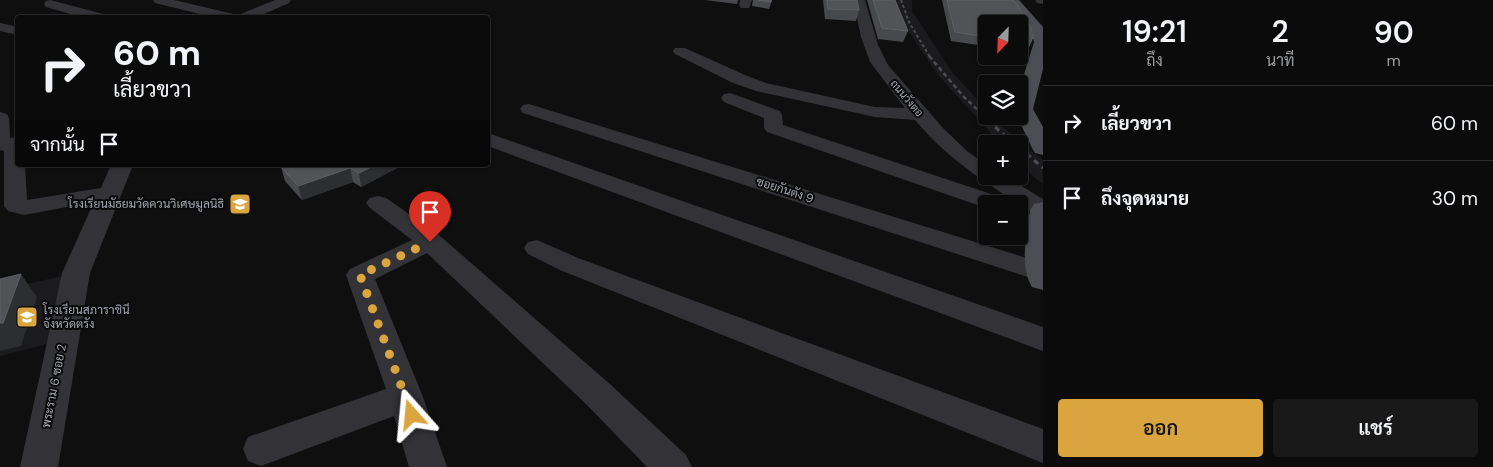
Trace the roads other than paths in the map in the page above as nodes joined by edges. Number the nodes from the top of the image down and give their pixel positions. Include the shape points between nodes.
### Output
1 (159, 0) edge
2 (285, 0) edge
3 (859, 0) edge
4 (1012, 0) edge
5 (1025, 0) edge
6 (50, 4) dead end
7 (91, 15) edge
8 (222, 15) edge
9 (248, 15) edge
10 (1043, 17) edge
11 (0, 27) edge
12 (15, 30) edge
13 (680, 51) dead end
14 (730, 98) dead end
15 (529, 109) dead end
16 (15, 112) edge
17 (921, 116) junction
18 (0, 118) edge
19 (490, 140) edge
20 (15, 144) edge
21 (1043, 148) edge
22 (16, 167) edge
23 (121, 167) edge
24 (978, 169) edge
25 (998, 185) edge
26 (109, 193) junction
27 (978, 197) edge
28 (378, 203) dead end
29 (1038, 223) edge
30 (430, 242) junction
31 (537, 248) dead end
32 (1042, 276) edge
33 (1043, 339) edge
34 (406, 397) junction
35 (1043, 446) edge
36 (262, 449) dead end
37 (39, 467) edge
38 (428, 467) edge
39 (673, 467) edge

1 - 8 street
2 - 9 street
3 - 17 street, ถนนวังตอ via 876,61
4 - 21 main road via 1038,31 1042,42 1023,109
5 - 10 main road
6 - 7 street
11 - 12 street
13 - 17 street via 762,87 867,111
14 - 27 street via 773,115 774,128
15 - 32 street, ซอยกันตัง 9
16 - 18 street
17 - 24 street, ถนนวังตอ
18 - 20 street via 0,143
19 - 33 street
22 - 26 street via 16,206 24,208
23 - 26 street, พระราม 6 ซอย 2
25 - 29 street, ถนนวังตอ
26 - 37 street, พระราม 6 ซอย 2 via 76,273
28 - 30 street
29 - 32 main road
30 - 34 street via 360,275
30 - 39 street via 599,395
31 - 35 street
34 - 36 street
34 - 38 street

